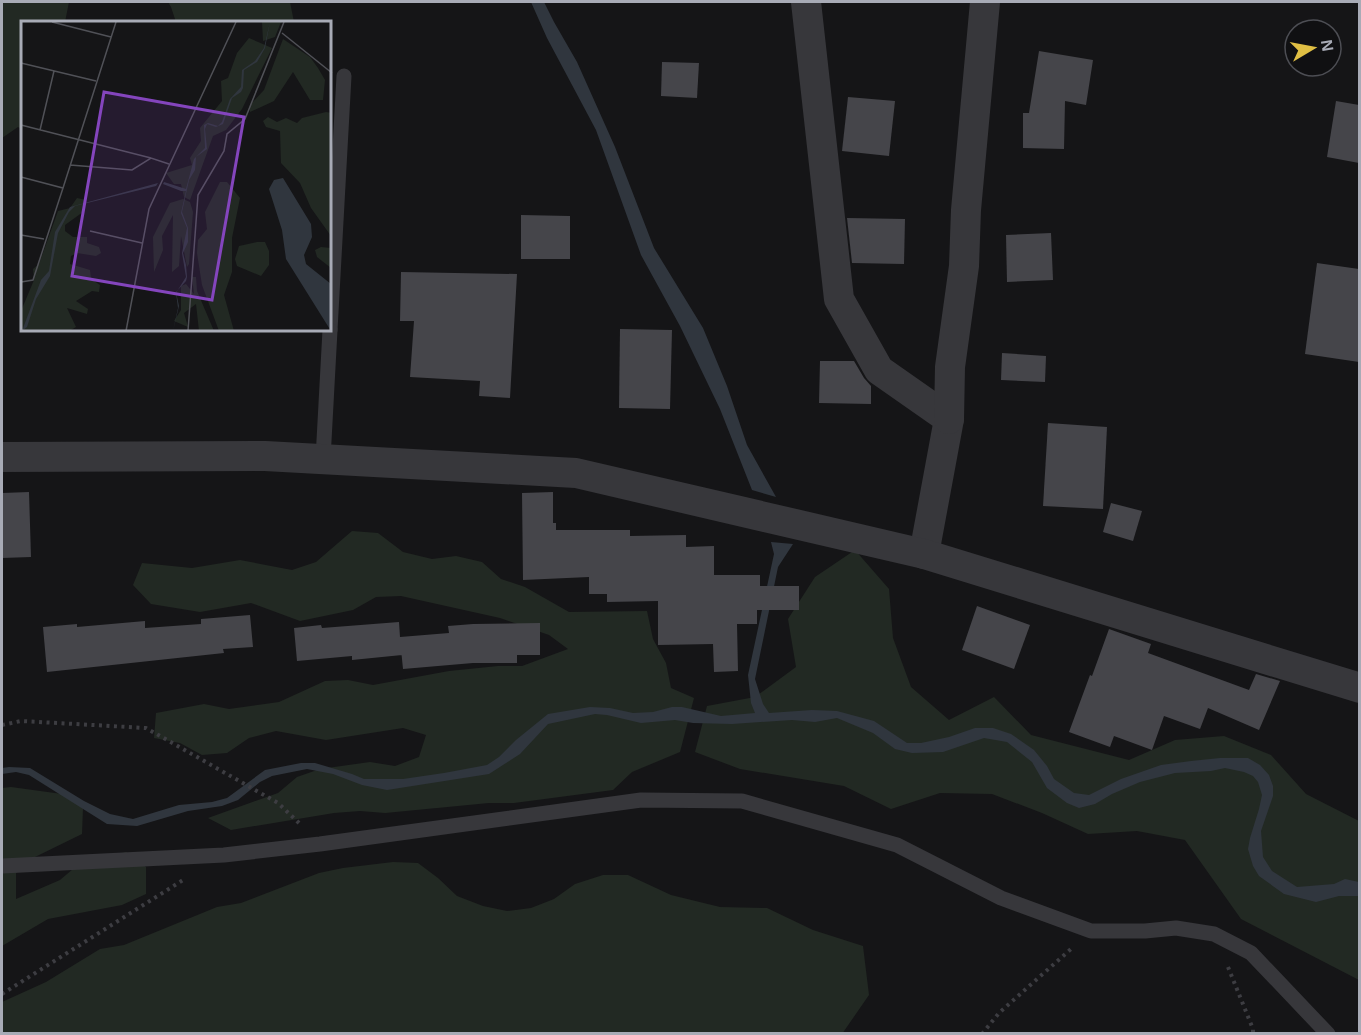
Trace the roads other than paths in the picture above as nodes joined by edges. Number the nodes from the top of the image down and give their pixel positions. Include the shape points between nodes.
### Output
1 (806, 2) edge
2 (985, 2) edge
3 (344, 76) dead end
4 (332, 294) edge
5 (330, 332) edge
6 (948, 419) junction
7 (2, 457) edge
8 (323, 459) junction
9 (924, 554) junction
10 (1359, 688) edge
11 (2, 866) edge
12 (1328, 1034) edge

1 - 6 street via 839,299 879,370
2 - 6 street
3 - 4 lane
5 - 8 lane
6 - 9 street
7 - 8 street
8 - 9 street via 576,472
9 - 10 street
11 - 12 lane via 224,855 641,800 742,801 897,845 1001,898 1091,931 1176,928 1214,934 1251,953

